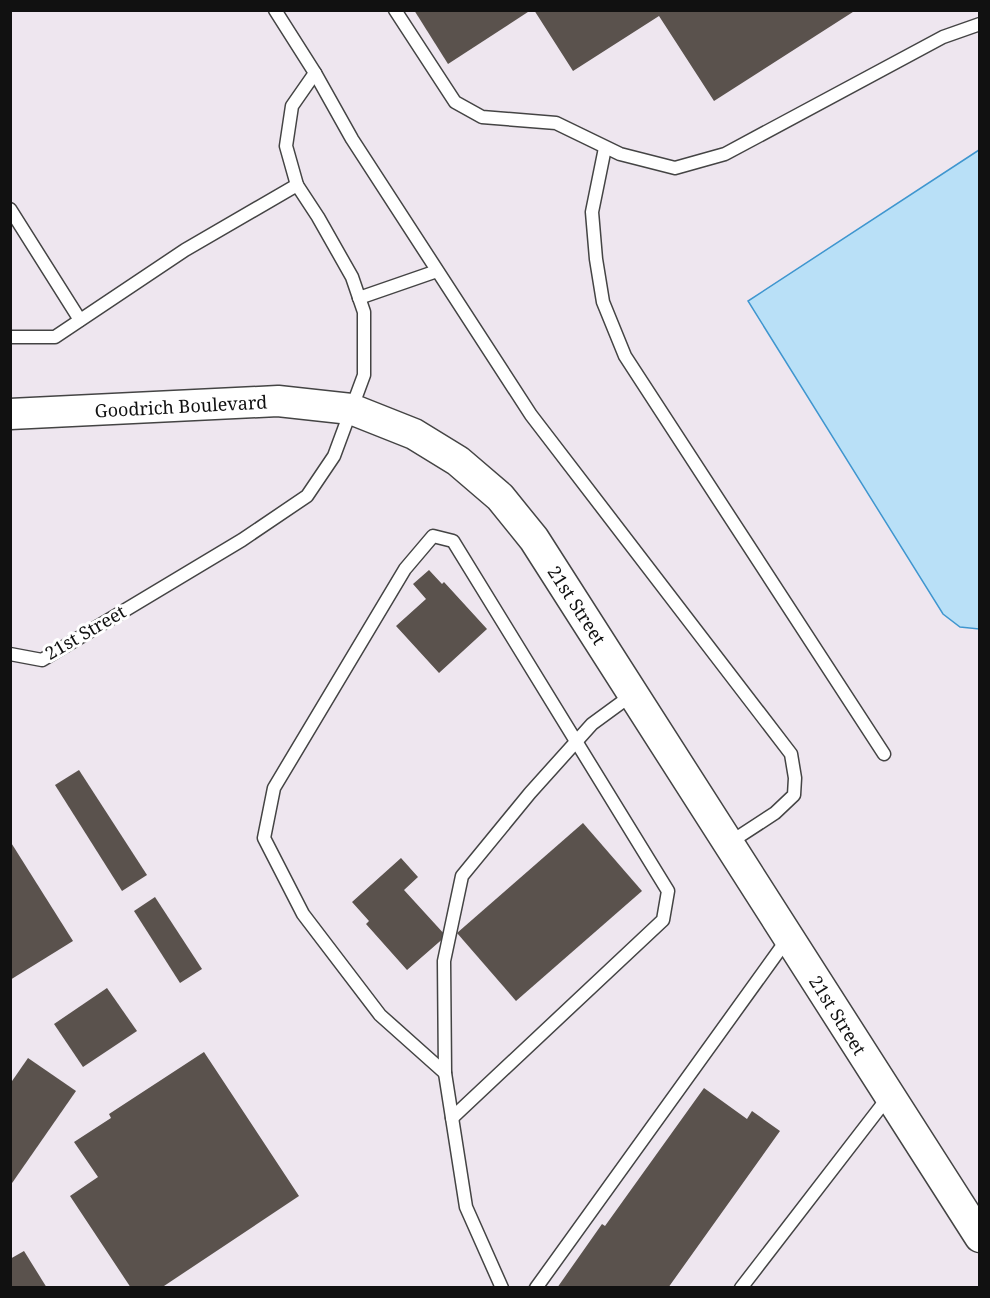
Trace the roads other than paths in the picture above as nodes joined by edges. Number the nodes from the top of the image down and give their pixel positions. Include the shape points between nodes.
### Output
1 (275, 10) edge
2 (395, 10) edge
3 (980, 24) edge
4 (315, 73) junction
5 (605, 148) junction
6 (297, 185) junction
7 (10, 209) edge
8 (438, 271) junction
9 (359, 298) junction
10 (80, 320) junction
11 (10, 338) edge
12 (351, 410) junction
13 (10, 414) edge
14 (10, 654) edge
15 (633, 694) junction
16 (577, 741) junction
17 (884, 754) dead end
18 (729, 843) junction
19 (789, 937) junction
20 (445, 1073) junction
21 (889, 1095) junction
22 (452, 1118) junction
23 (980, 1237) edge
24 (502, 1287) edge
25 (536, 1287) edge
26 (741, 1287) edge

1 - 4 lane
2 - 5 lane via 455,102 482,117 556,123
3 - 5 lane via 943,37 725,154 675,168
4 - 6 lane via 292,106 286,146
4 - 8 lane via 352,139
5 - 17 lane via 592,212 596,260 603,302 626,356
6 - 9 lane via 352,277
6 - 10 lane via 185,250
7 - 10 lane
8 - 9 lane
8 - 18 lane via 531,416 791,754 794,795 775,813
9 - 12 lane via 364,312 364,375
10 - 11 lane via 55,337
12 - 13 street, Goodrich Boulevard via 278,401
12 - 14 lane, 21st Street via 334,456 307,496 242,540 42,660
12 - 15 street, 21st Street via 414,434 458,461 500,497 534,539
15 - 16 lane via 592,724
15 - 18 street, 21st Street
16 - 20 lane via 462,876 444,961
16 - 20 lane via 453,541 433,536 405,569 274,788 264,838 303,914 380,1015
16 - 22 lane via 668,891 663,920
18 - 19 street, 21st Street
19 - 21 street, 21st Street
19 - 25 lane
20 - 22 lane
21 - 23 street, 21st Street
21 - 26 lane
22 - 24 lane via 466,1207

